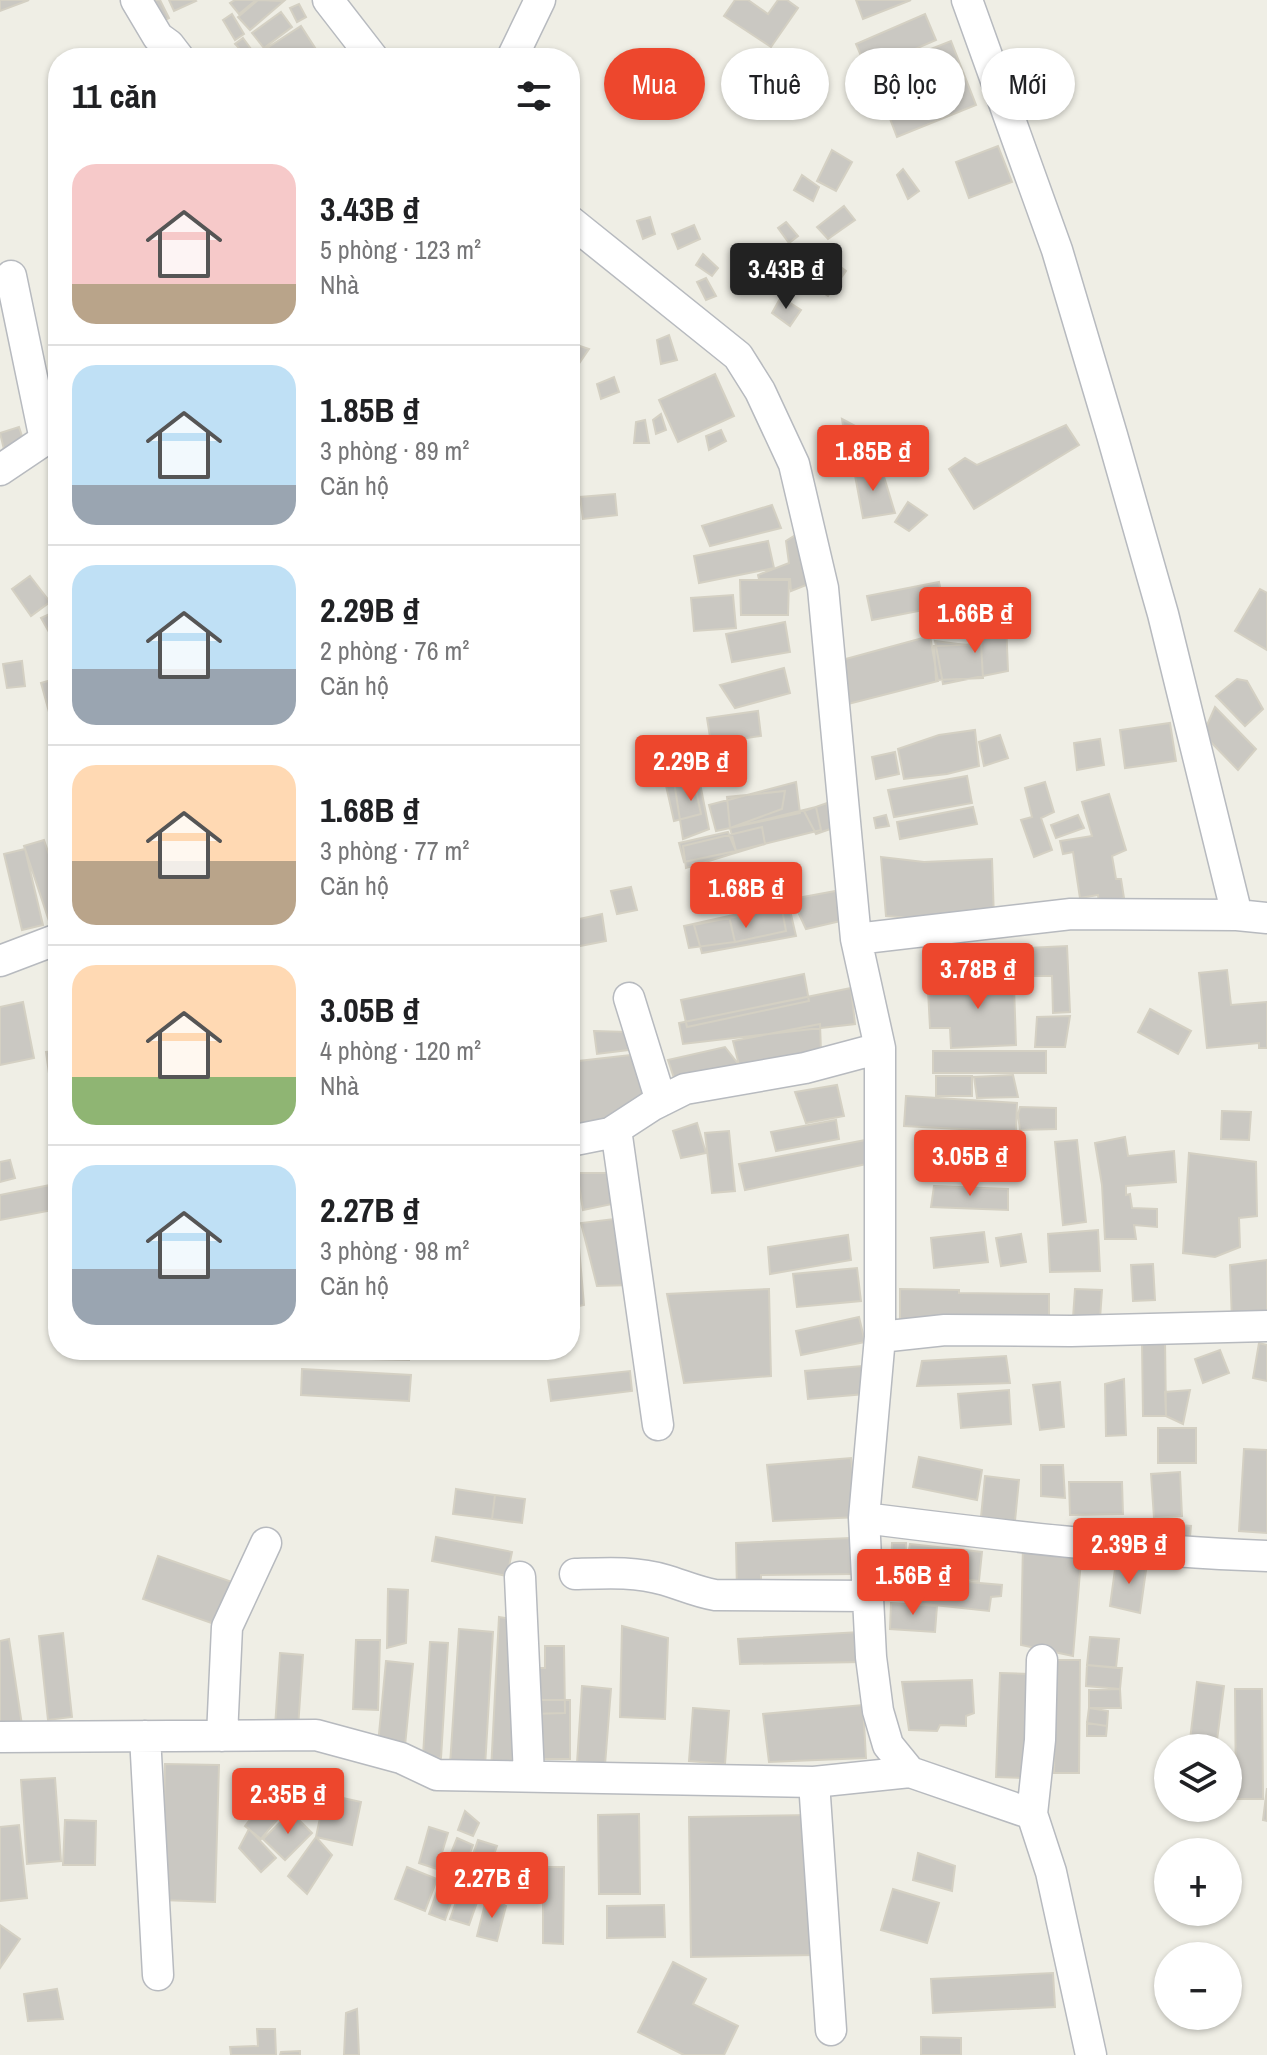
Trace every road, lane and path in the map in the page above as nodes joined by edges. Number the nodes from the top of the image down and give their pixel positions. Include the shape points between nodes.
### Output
1 (136, 0) edge
2 (328, 0) edge
3 (540, 0) edge
4 (967, 0) edge
5 (171, 48) edge
6 (365, 48) edge
7 (517, 48) edge
8 (580, 229) edge
9 (11, 276) dead end
10 (48, 420) edge
11 (48, 439) edge
12 (0, 470) edge
13 (1237, 915) junction
14 (1267, 918) edge
15 (856, 939) junction
16 (48, 943) edge
17 (0, 961) edge
18 (629, 998) dead end
19 (880, 1048) junction
20 (661, 1101) junction
21 (616, 1129) junction
22 (580, 1138) edge
23 (1267, 1326) edge
24 (880, 1337) junction
25 (658, 1425) dead end
26 (864, 1518) junction
27 (266, 1543) dead end
28 (1267, 1556) edge
29 (575, 1574) dead end
30 (520, 1577) dead end
31 (868, 1596) junction
32 (1042, 1660) dead end
33 (145, 1736) junction
34 (222, 1736) junction
35 (0, 1737) edge
36 (910, 1772) junction
37 (529, 1776) junction
38 (814, 1782) junction
39 (1032, 1814) junction
40 (158, 1975) dead end
41 (831, 2030) dead end
42 (1091, 2055) edge

1 - 5 street via 158,37
2 - 6 street
3 - 7 street
4 - 13 street via 1057,250 1112,435 1163,614
8 - 15 street via 738,356 794,464 823,588
9 - 10 street
11 - 12 street
13 - 14 street
13 - 15 street via 1071,914
15 - 19 street
16 - 17 street
18 - 20 street
19 - 20 street via 805,1068 685,1089
19 - 24 street
20 - 21 street
21 - 22 street
21 - 25 street
23 - 24 street via 945,1330
24 - 26 street
26 - 28 street via 1031,1540
26 - 31 street
27 - 34 street via 227,1627
29 - 31 street via 624,1573 715,1595
30 - 37 street
31 - 36 street via 878,1711 888,1745
32 - 39 street
33 - 34 street
33 - 35 street
33 - 40 street
34 - 37 street via 316,1735 401,1758 437,1775
36 - 38 street
36 - 39 street
37 - 38 street
38 - 41 street
39 - 42 street via 1051,1872

